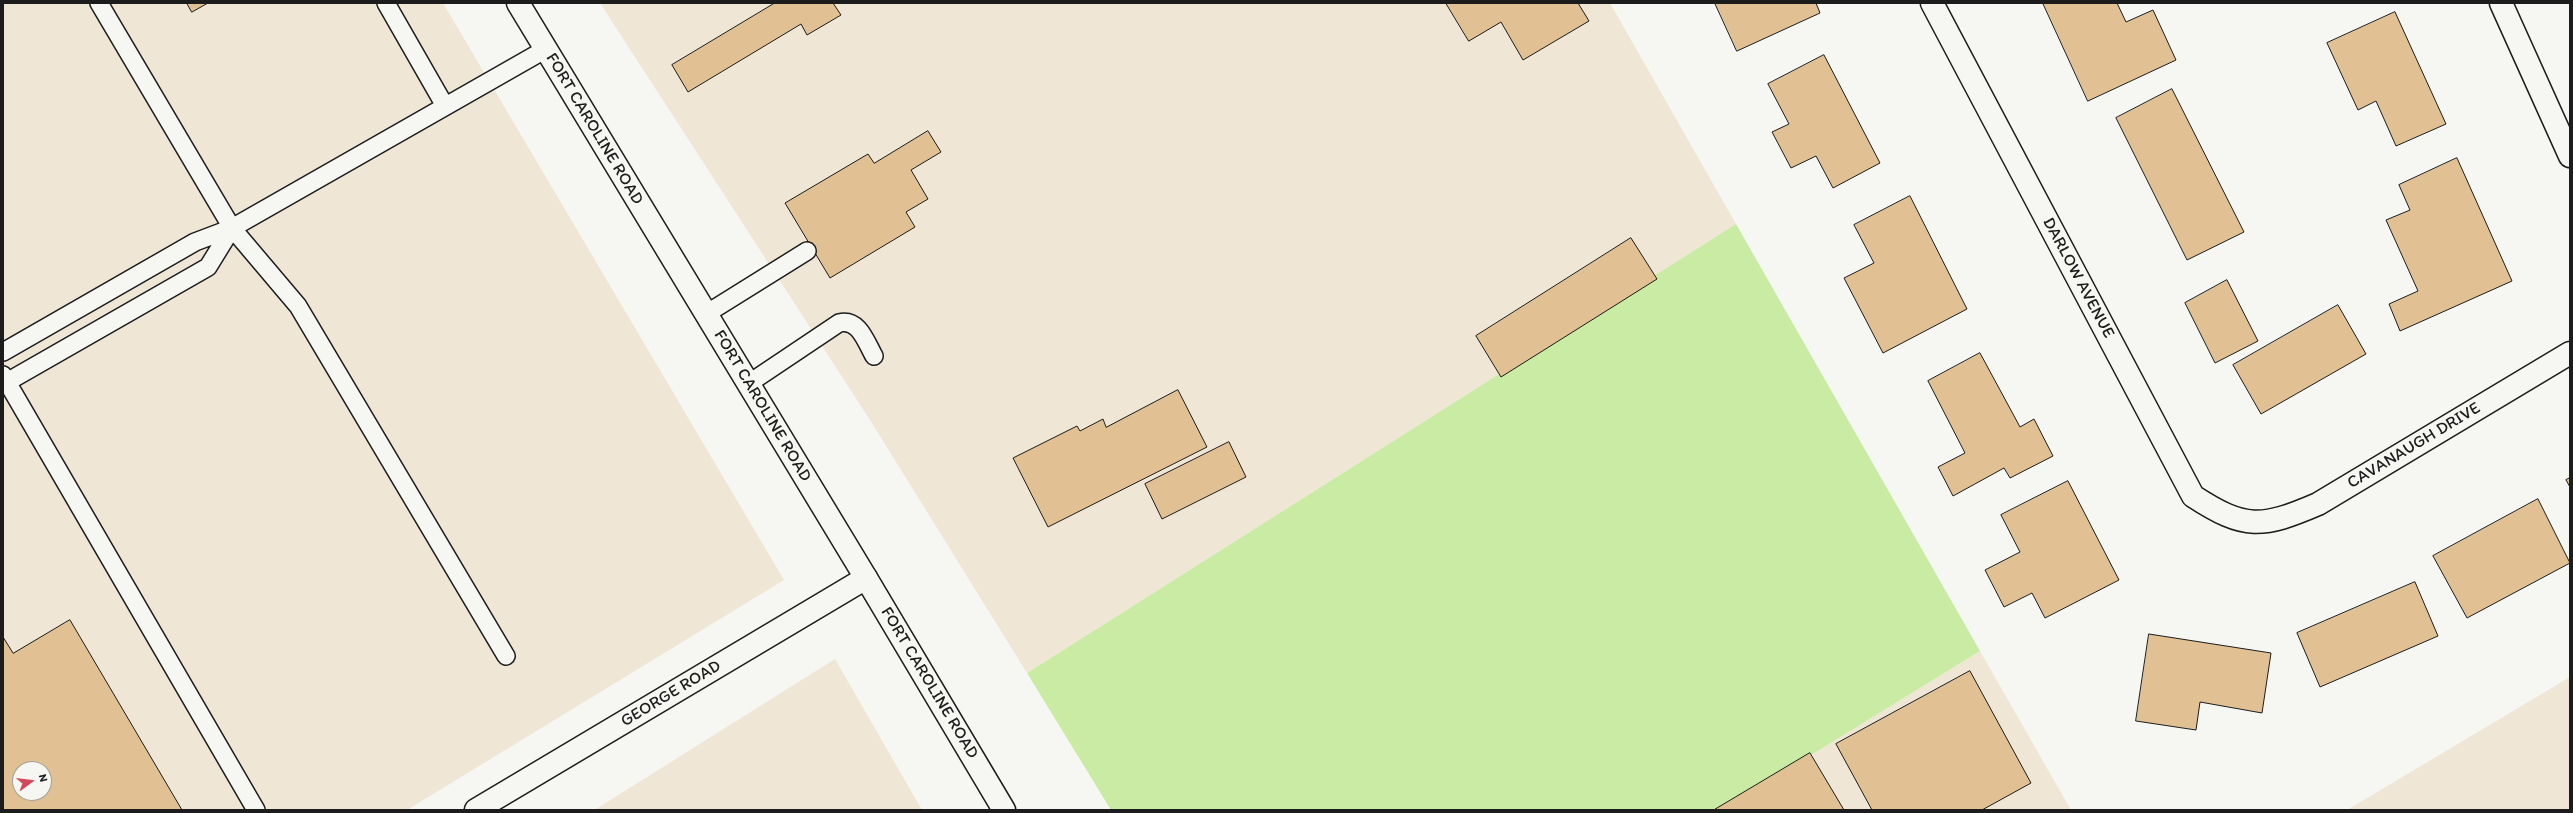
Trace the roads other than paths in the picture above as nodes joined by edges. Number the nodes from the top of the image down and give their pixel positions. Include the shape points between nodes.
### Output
1 (99, 3) edge
2 (386, 3) edge
3 (518, 3) edge
4 (1932, 3) edge
5 (2501, 3) edge
6 (546, 49) junction
7 (445, 106) junction
8 (2570, 156) edge
9 (232, 228) junction
10 (807, 251) dead end
11 (706, 314) junction
12 (3, 352) edge
13 (2570, 353) edge
14 (874, 356) dead end
15 (5, 378) edge
16 (748, 384) junction
17 (2252, 523) joint
18 (866, 578) junction
19 (506, 656) dead end
20 (256, 810) edge
21 (476, 810) edge
22 (1004, 810) edge

1 - 9 lane
2 - 7 lane
3 - 6 street, FORT CAROLINE ROAD
4 - 17 street, DARLOW AVENUE via 2193,496 2218,512
5 - 8 street
6 - 7 lane
6 - 11 street, FORT CAROLINE ROAD
7 - 9 lane
9 - 12 lane via 195,242
9 - 15 lane via 208,267
9 - 19 lane via 298,306
10 - 11 lane
11 - 16 street, FORT CAROLINE ROAD
13 - 17 street, CAVANAUGH DRIVE via 2318,504 2284,519
14 - 16 lane via 854,323 846,321 839,323
15 - 20 lane
16 - 18 street, FORT CAROLINE ROAD
18 - 21 street, GEORGE ROAD
18 - 22 street, FORT CAROLINE ROAD

